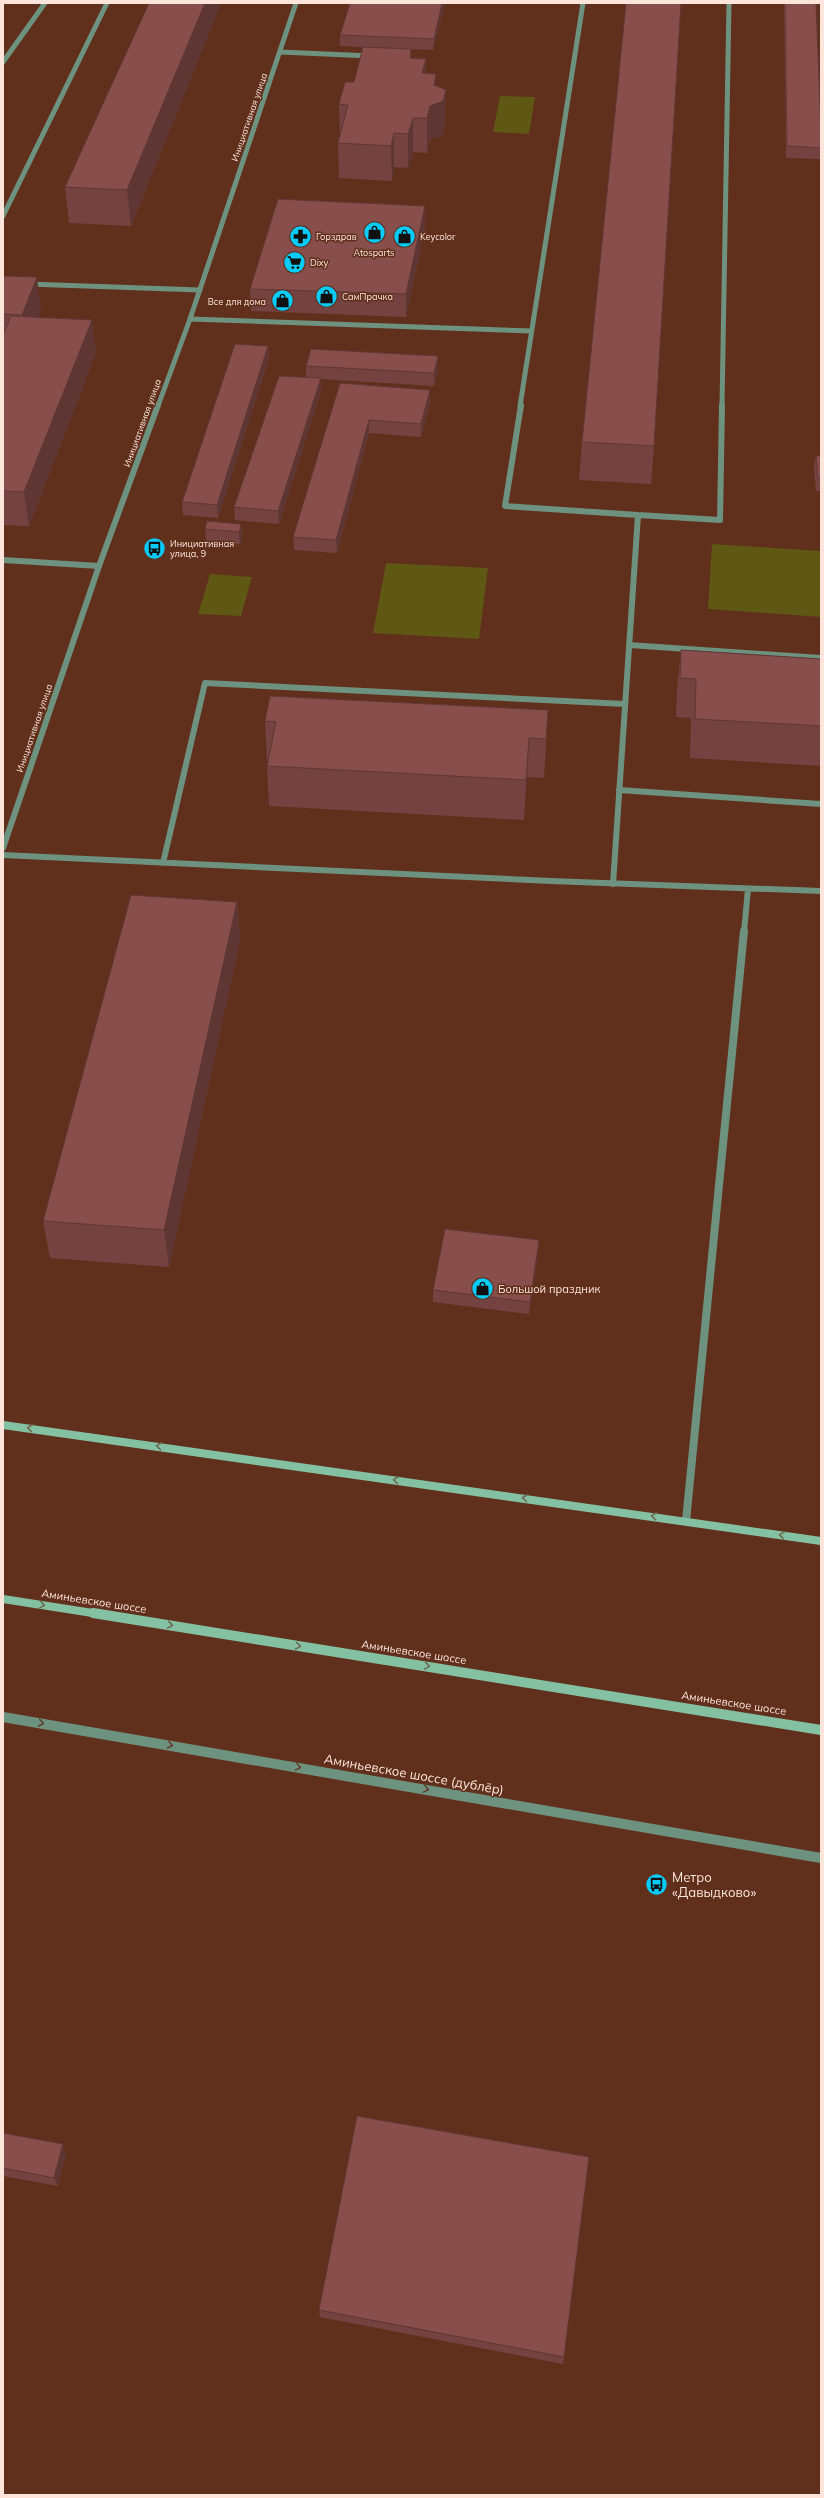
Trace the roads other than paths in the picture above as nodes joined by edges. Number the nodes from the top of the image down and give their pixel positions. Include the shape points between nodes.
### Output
1 (45, 3) edge
2 (107, 3) edge
3 (296, 3) edge
4 (583, 3) edge
5 (729, 3) edge
6 (280, 52) junction
7 (378, 57) edge
8 (3, 62) edge
9 (3, 216) edge
10 (19, 284) edge
11 (200, 290) junction
12 (190, 319) junction
13 (532, 331) junction
14 (638, 515) junction
15 (3, 560) edge
16 (99, 566) junction
17 (630, 645) junction
18 (821, 658) edge
19 (625, 704) junction
20 (620, 790) junction
21 (821, 804) edge
22 (3, 848) edge
23 (3, 855) edge
24 (163, 862) junction
25 (613, 884) junction
26 (748, 889) junction
27 (821, 891) edge
28 (3, 1425) edge
29 (686, 1521) junction
30 (821, 1541) edge
31 (3, 1598) edge
32 (3, 1717) edge
33 (821, 1730) edge
34 (821, 1858) edge

1 - 8 street
2 - 9 street
3 - 6 street, Инициативная улица
4 - 13 street
5 - 14 street via 720,520
6 - 7 street
6 - 11 street, Инициативная улица
10 - 11 street
11 - 12 street, Инициативная улица
12 - 13 street
12 - 16 street, Инициативная улица
13 - 14 street via 505,506
14 - 17 street
15 - 16 street
16 - 22 street, Инициативная улица
17 - 18 street
17 - 19 street
19 - 20 street
19 - 24 street via 205,683
20 - 21 street
20 - 25 street
23 - 24 street
24 - 25 street
25 - 26 street
26 - 27 street
26 - 29 street
29 -> 28 main road
30 -> 29 main road
31 -> 33 main road, Аминьевское шоссе
32 -> 34 street, Аминьевское шоссе (дублёр)

